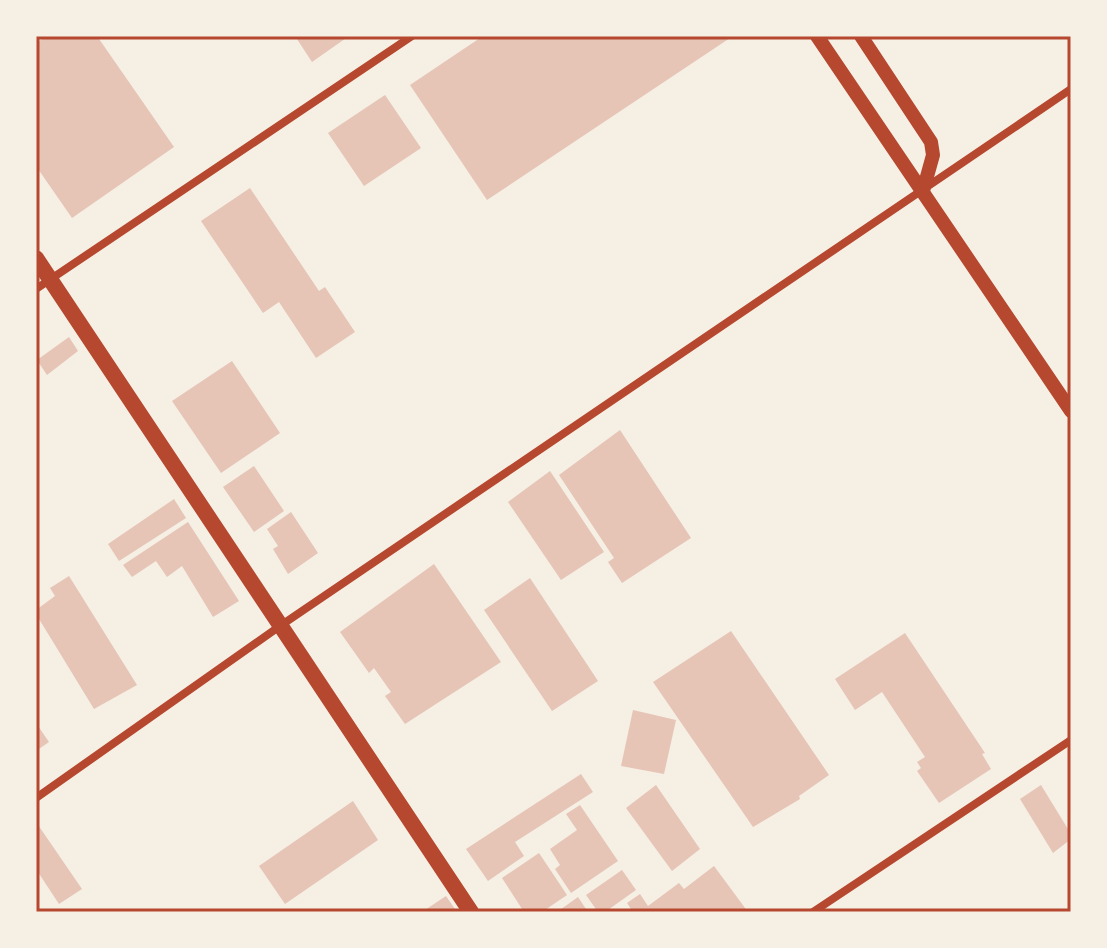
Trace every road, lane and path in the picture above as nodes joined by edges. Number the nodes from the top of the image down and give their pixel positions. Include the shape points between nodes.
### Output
1 (412, 36) edge
2 (817, 36) edge
3 (861, 36) edge
4 (1071, 89) edge
5 (923, 191) junction
6 (36, 258) edge
7 (43, 284) edge
8 (1071, 411) edge
9 (280, 626) junction
10 (1071, 740) edge
11 (36, 798) edge
12 (471, 912) edge
13 (813, 912) edge

1 - 7 street
2 - 5 street
3 - 5 street via 931,142 932,162
4 - 5 street
5 - 8 street
5 - 9 street
6 - 7 main road
7 - 9 main road
9 - 11 street
9 - 12 main road
10 - 13 street

